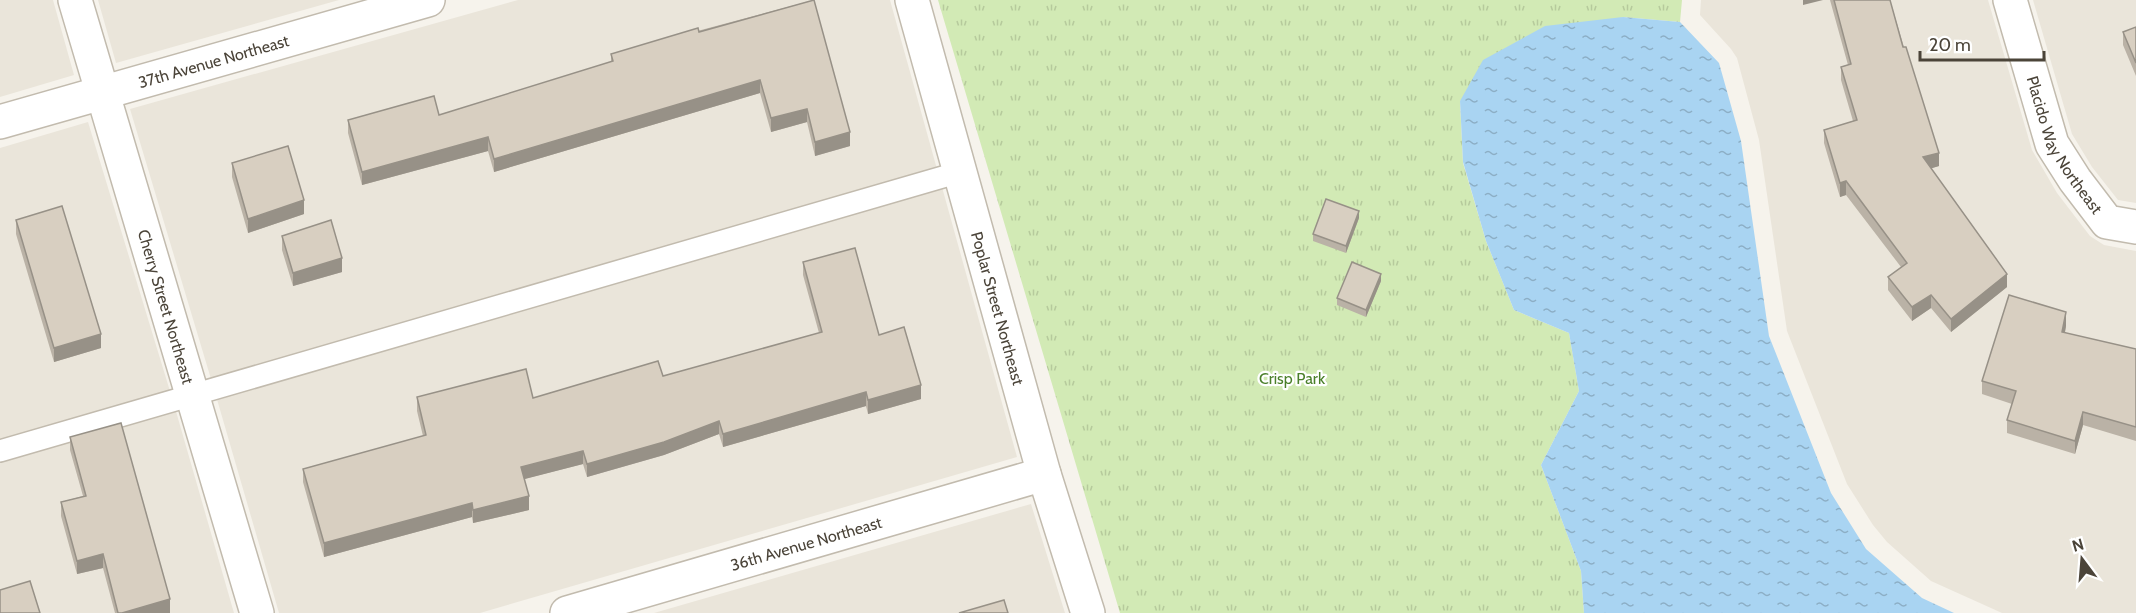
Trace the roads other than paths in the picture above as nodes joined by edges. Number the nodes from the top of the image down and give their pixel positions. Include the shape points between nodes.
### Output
1 (75, 0) edge
2 (428, 0) edge
3 (912, 0) edge
4 (2010, 0) edge
5 (102, 92) junction
6 (0, 122) edge
7 (960, 172) junction
8 (2136, 227) edge
9 (194, 395) junction
10 (0, 452) edge
11 (1044, 474) junction
12 (256, 613) edge
13 (567, 613) edge
14 (1088, 613) edge

1 - 5 street, Cherry Street Northeast
2 - 5 street, 37th Avenue Northeast
3 - 7 street, Poplar Street Northeast
4 - 8 street, Placido Way Northeast via 2052,144 2107,222
5 - 6 street, 37th Avenue Northeast
5 - 9 street, Cherry Street Northeast
7 - 9 lane
7 - 11 street, Poplar Street Northeast
9 - 10 lane
9 - 12 street, Cherry Street Northeast
11 - 13 street, 36th Avenue Northeast
11 - 14 street, Poplar Street Northeast

